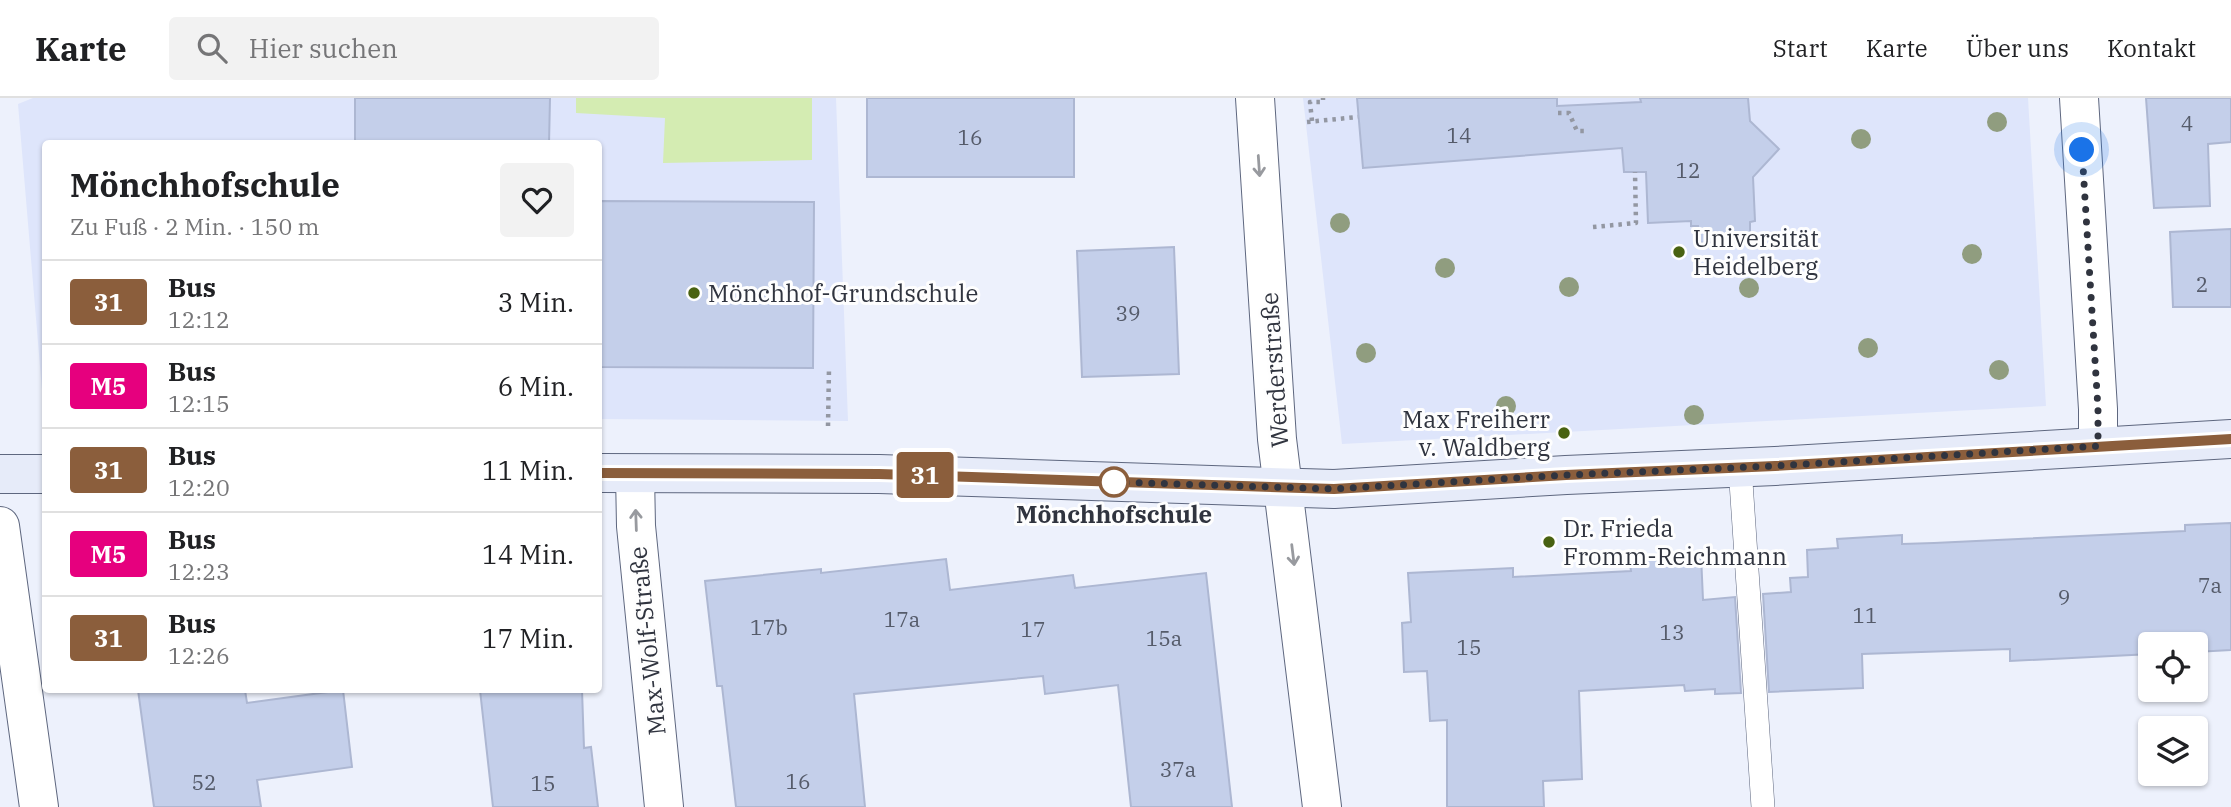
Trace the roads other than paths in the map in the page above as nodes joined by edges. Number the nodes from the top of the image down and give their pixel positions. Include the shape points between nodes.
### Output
1 (1255, 98) edge
2 (2079, 98) edge
3 (2231, 439) edge
4 (2098, 446) junction
5 (1740, 467) junction
6 (0, 474) edge
7 (42, 474) edge
8 (617, 474) edge
9 (1284, 487) junction
10 (0, 528) edge
11 (39, 807) edge
12 (664, 807) edge
13 (1322, 807) edge
14 (1763, 807) edge

1 -> 9 street, Werderstraße
2 - 4 street
3 - 4 street
4 - 5 street
5 - 9 street via 1334,489
5 - 14 lane
6 - 7 street
8 - 9 street via 879,474
12 -> 8 street, Max-Wolf-Straße via 636,526
9 -> 13 street, Werderstraße
10 - 11 street

